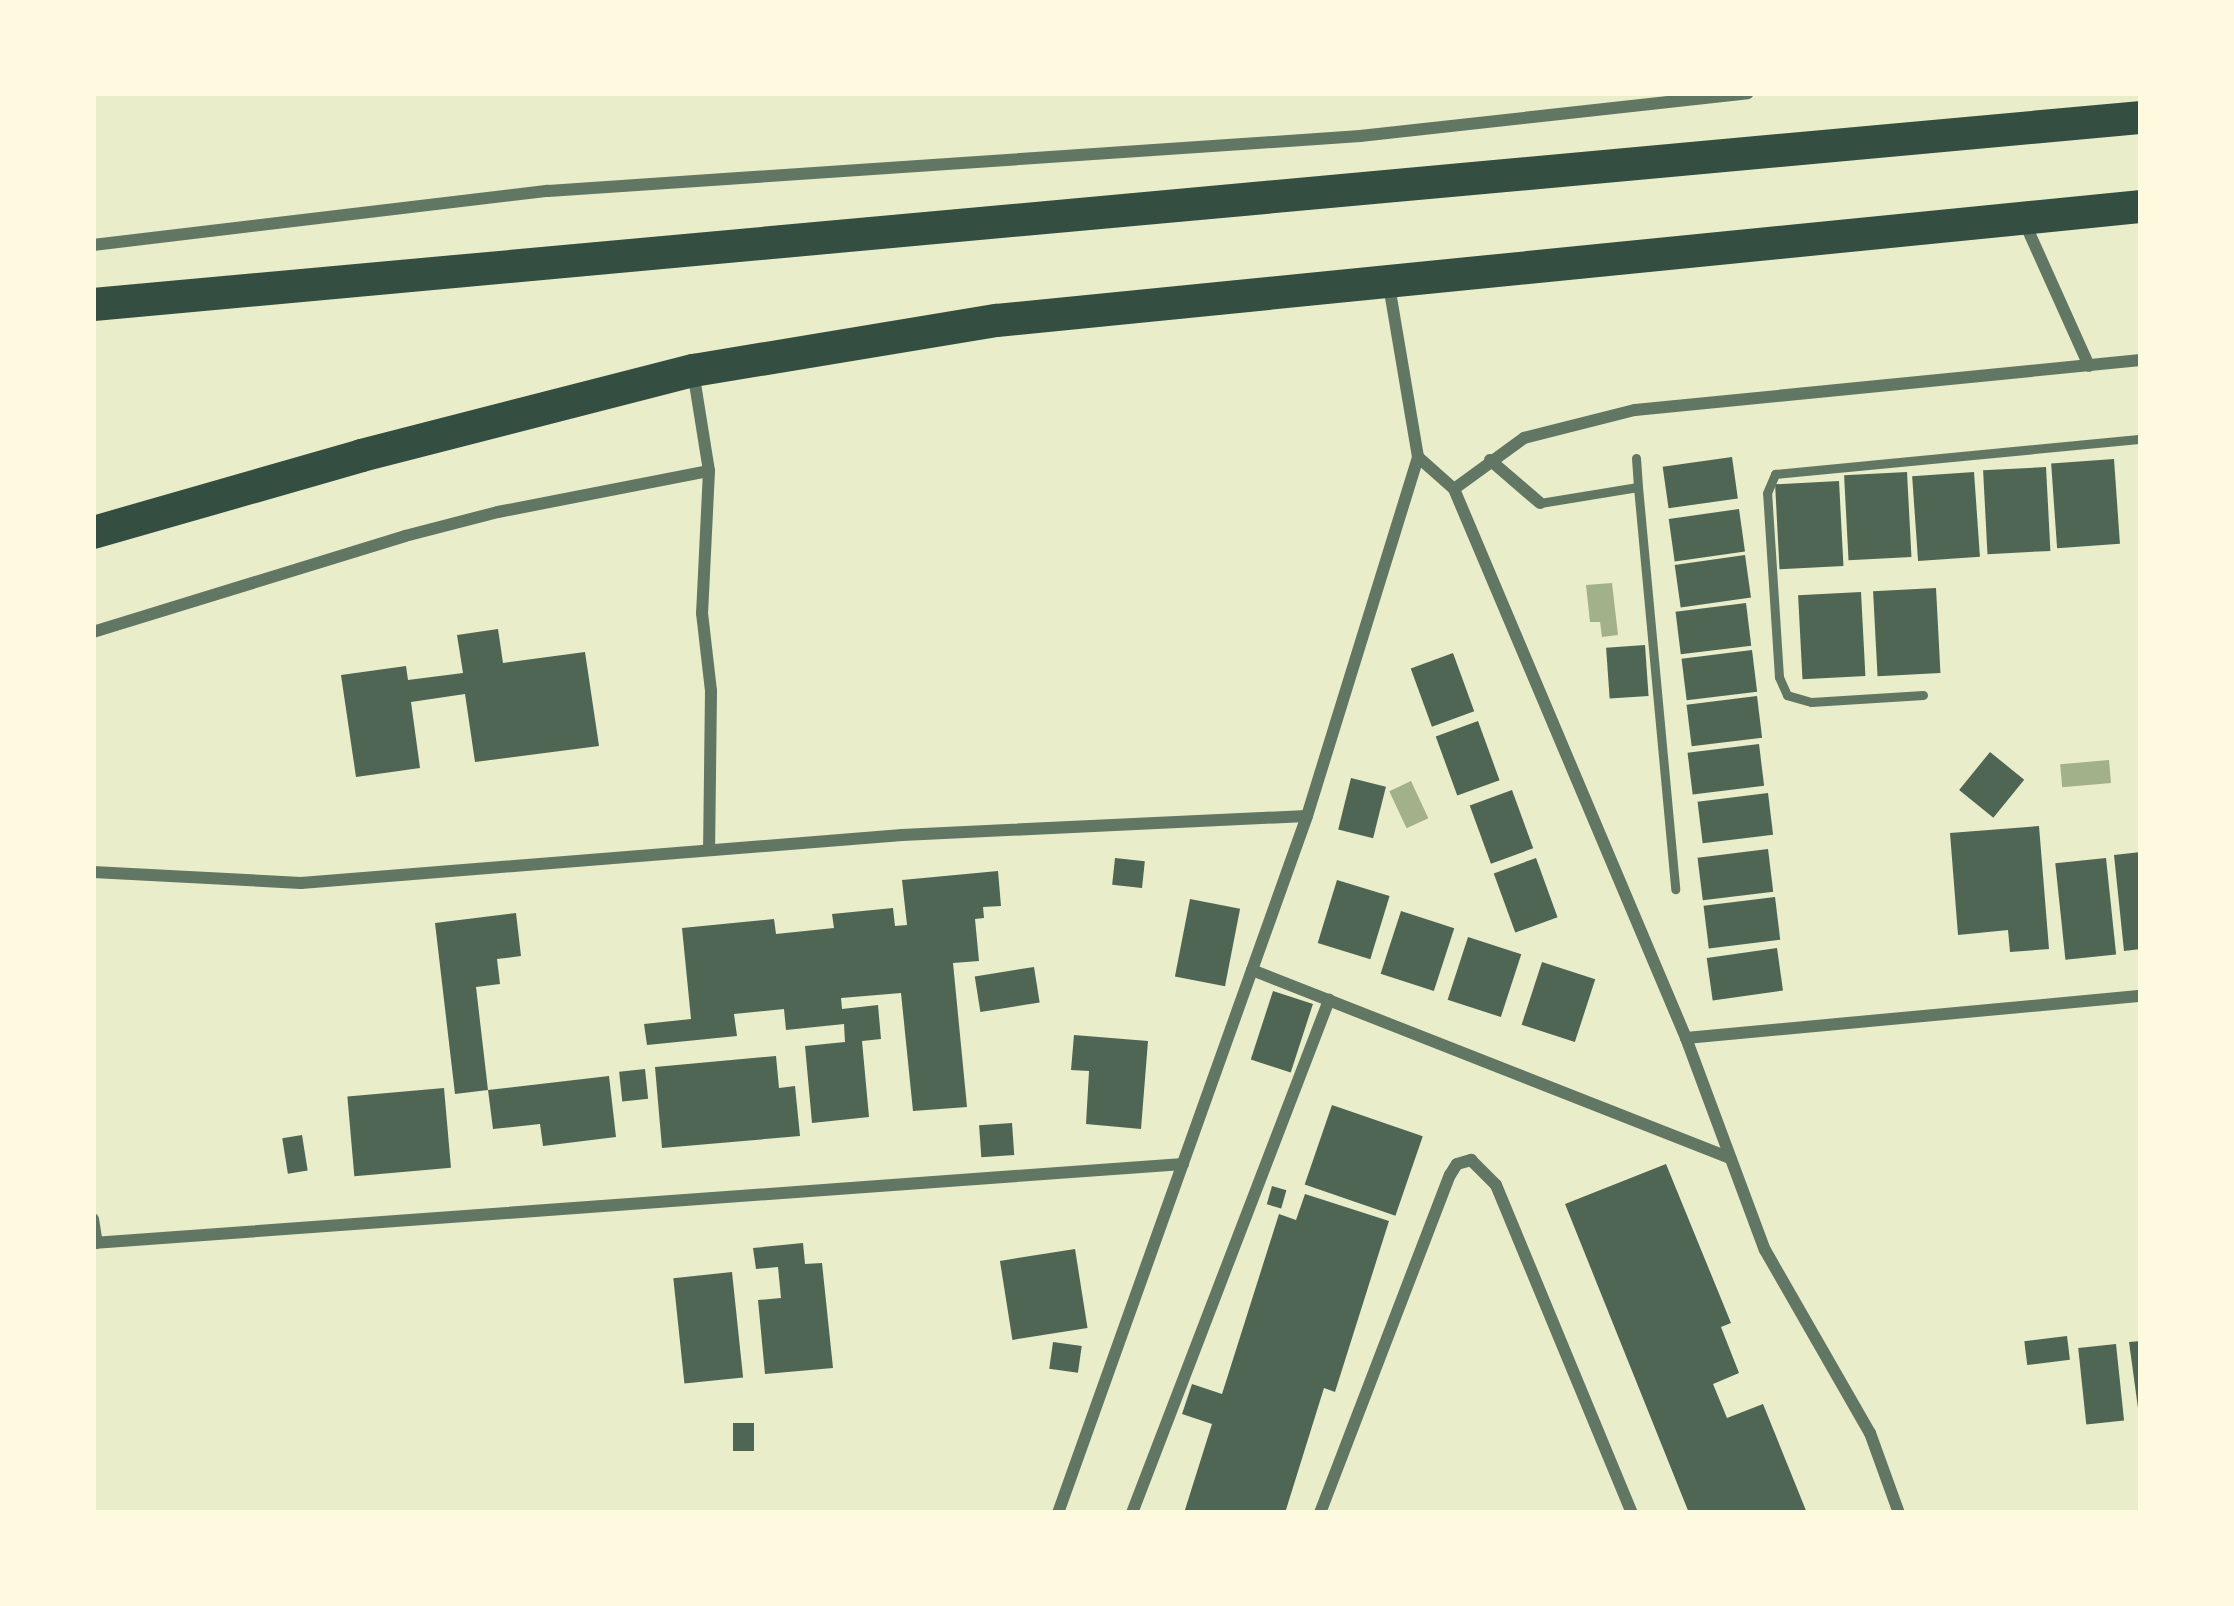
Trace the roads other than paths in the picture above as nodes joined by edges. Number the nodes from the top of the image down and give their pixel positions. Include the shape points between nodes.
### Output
1 (1748, 93) edge
2 (2141, 117) edge
3 (2141, 206) edge
4 (2023, 218) junction
5 (93, 245) edge
6 (1388, 278) junction
7 (93, 304) edge
8 (2141, 360) edge
9 (2089, 366) junction
10 (693, 370) junction
11 (2141, 439) edge
12 (1418, 457) junction
13 (1636, 458) dead end
14 (1490, 460) junction
15 (710, 471) junction
16 (1638, 488) junction
17 (1454, 489) junction
18 (1540, 503) joint
19 (93, 532) edge
20 (93, 632) edge
21 (1923, 695) dead end
22 (1307, 816) junction
23 (709, 850) junction
24 (93, 872) edge
25 (1675, 890) dead end
26 (1252, 970) junction
27 (2141, 996) edge
28 (1329, 1000) junction
29 (1686, 1038) junction
30 (1730, 1158) junction
31 (1183, 1164) junction
32 (93, 1219) edge
33 (95, 1243) edge
34 (1058, 1513) edge
35 (1132, 1513) edge
36 (1320, 1513) edge
37 (1632, 1513) edge
38 (1899, 1513) edge

1 - 5 street via 1360,136 548,191
2 - 7 highway
3 - 4 highway
4 - 6 highway
4 - 9 street
6 - 10 highway via 996,320
6 - 12 street
8 - 9 street
9 - 14 street via 1635,410 1564,424
10 - 15 street
10 - 19 highway
11 - 21 lane via 1775,474 1767,494 1779,677 1787,695 1811,703
12 - 17 street
12 - 22 street
13 - 16 lane
14 - 17 street
14 - 18 street
15 - 20 street via 405,536
15 - 23 street via 702,613 711,691
16 - 18 lane
16 - 25 lane
17 - 29 street
22 - 23 street
22 - 26 street
23 - 24 street via 302,883
26 - 28 street
26 - 31 street
27 - 29 street
28 - 30 street
28 - 35 street
29 - 30 street
30 - 38 street via 1765,1250 1870,1433
31 - 33 street
31 - 34 street
32 - 33 street
36 - 37 street via 1450,1175 1471,1160 1496,1185

